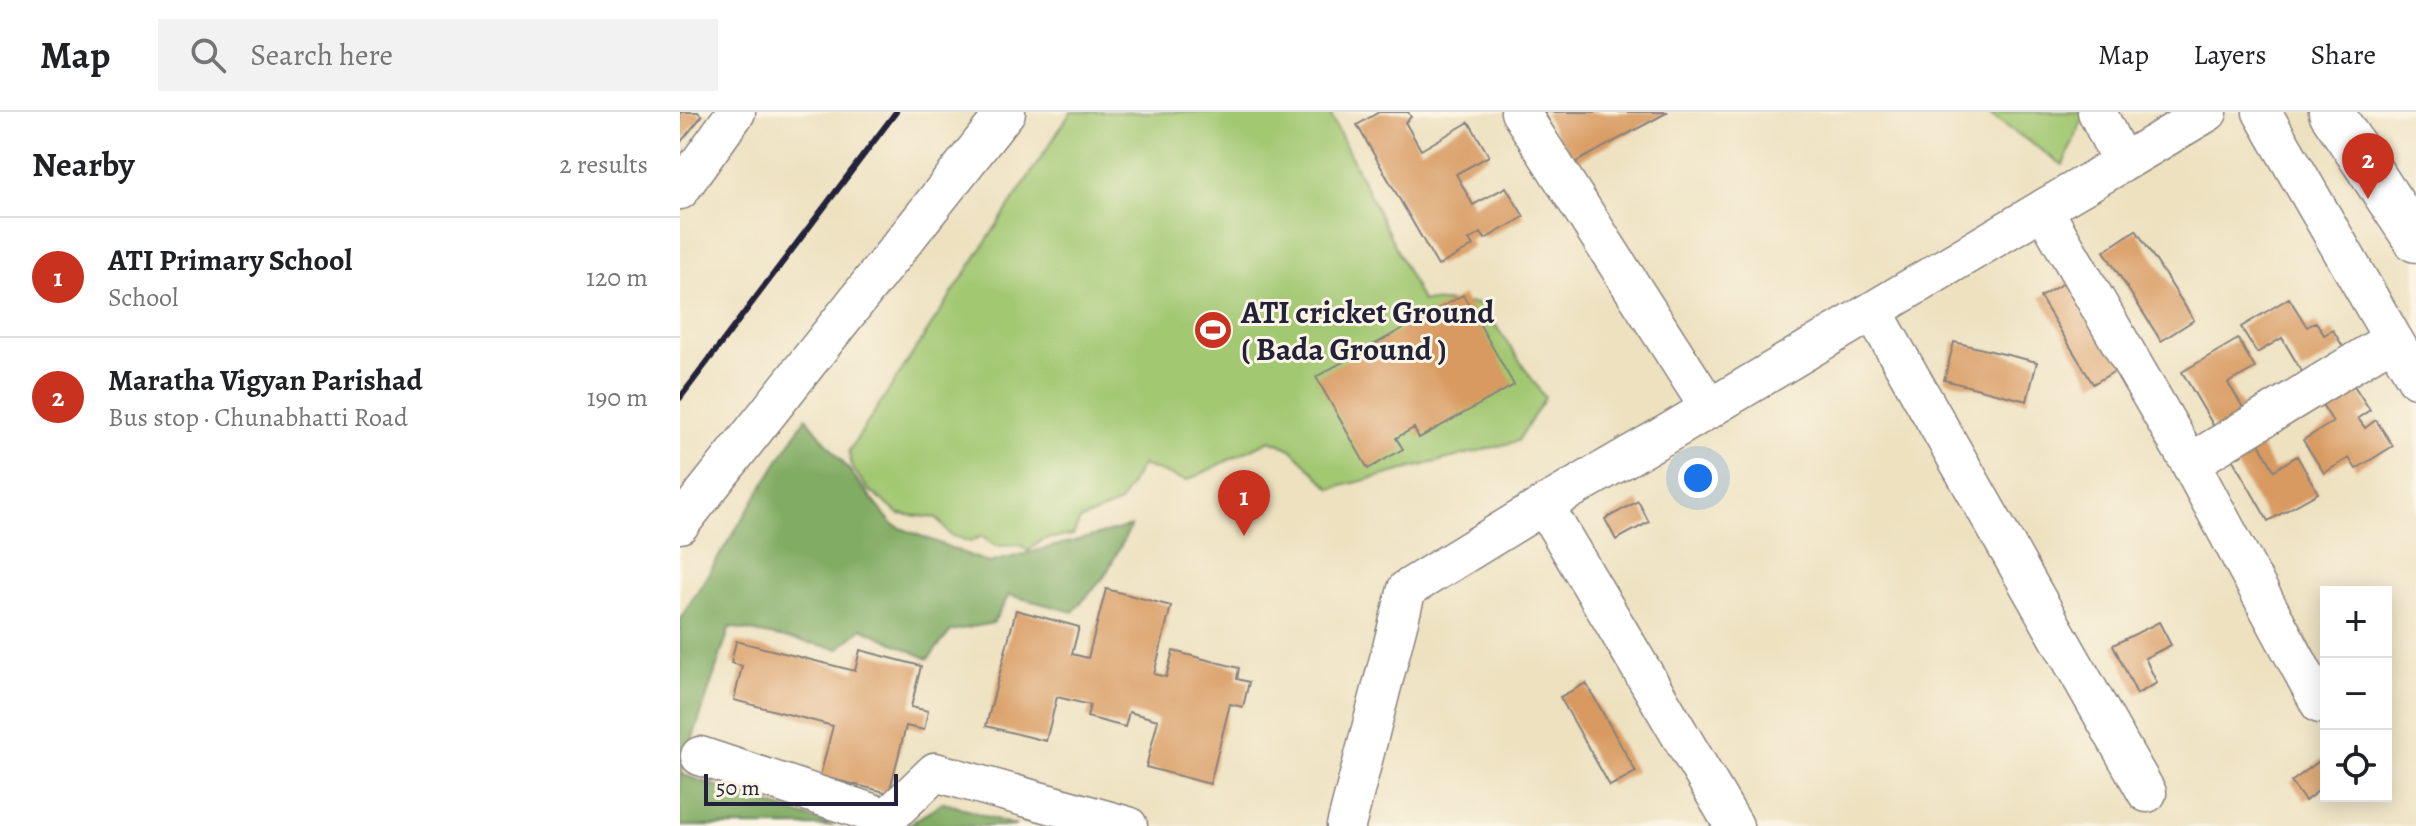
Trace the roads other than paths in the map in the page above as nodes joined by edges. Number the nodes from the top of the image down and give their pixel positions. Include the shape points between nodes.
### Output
1 (736, 112) edge
2 (1006, 112) edge
3 (1520, 112) edge
4 (2097, 112) edge
5 (2208, 112) edge
6 (2262, 112) edge
7 (2331, 112) edge
8 (2122, 163) junction
9 (680, 190) edge
10 (2043, 209) junction
11 (2416, 240) edge
12 (1873, 311) junction
13 (2393, 339) junction
14 (2416, 378) edge
15 (1710, 409) junction
16 (2190, 463) junction
17 (1544, 505) junction
18 (680, 524) edge
19 (2320, 704) dead end
20 (700, 756) dead end
21 (2147, 793) dead end
22 (1128, 826) edge
23 (1346, 826) edge
24 (1734, 826) edge

1 - 9 street
2 - 18 street
3 - 15 street
4 - 8 street
5 - 8 street
6 - 13 street
7 - 11 main road
8 - 10 street
10 - 12 street
10 - 16 street
12 - 15 street
12 - 21 street
13 - 14 street
13 - 16 street
15 - 17 street
16 - 19 street
17 - 23 street via 1407,589
17 - 24 street
20 - 22 street via 887,818 935,772

